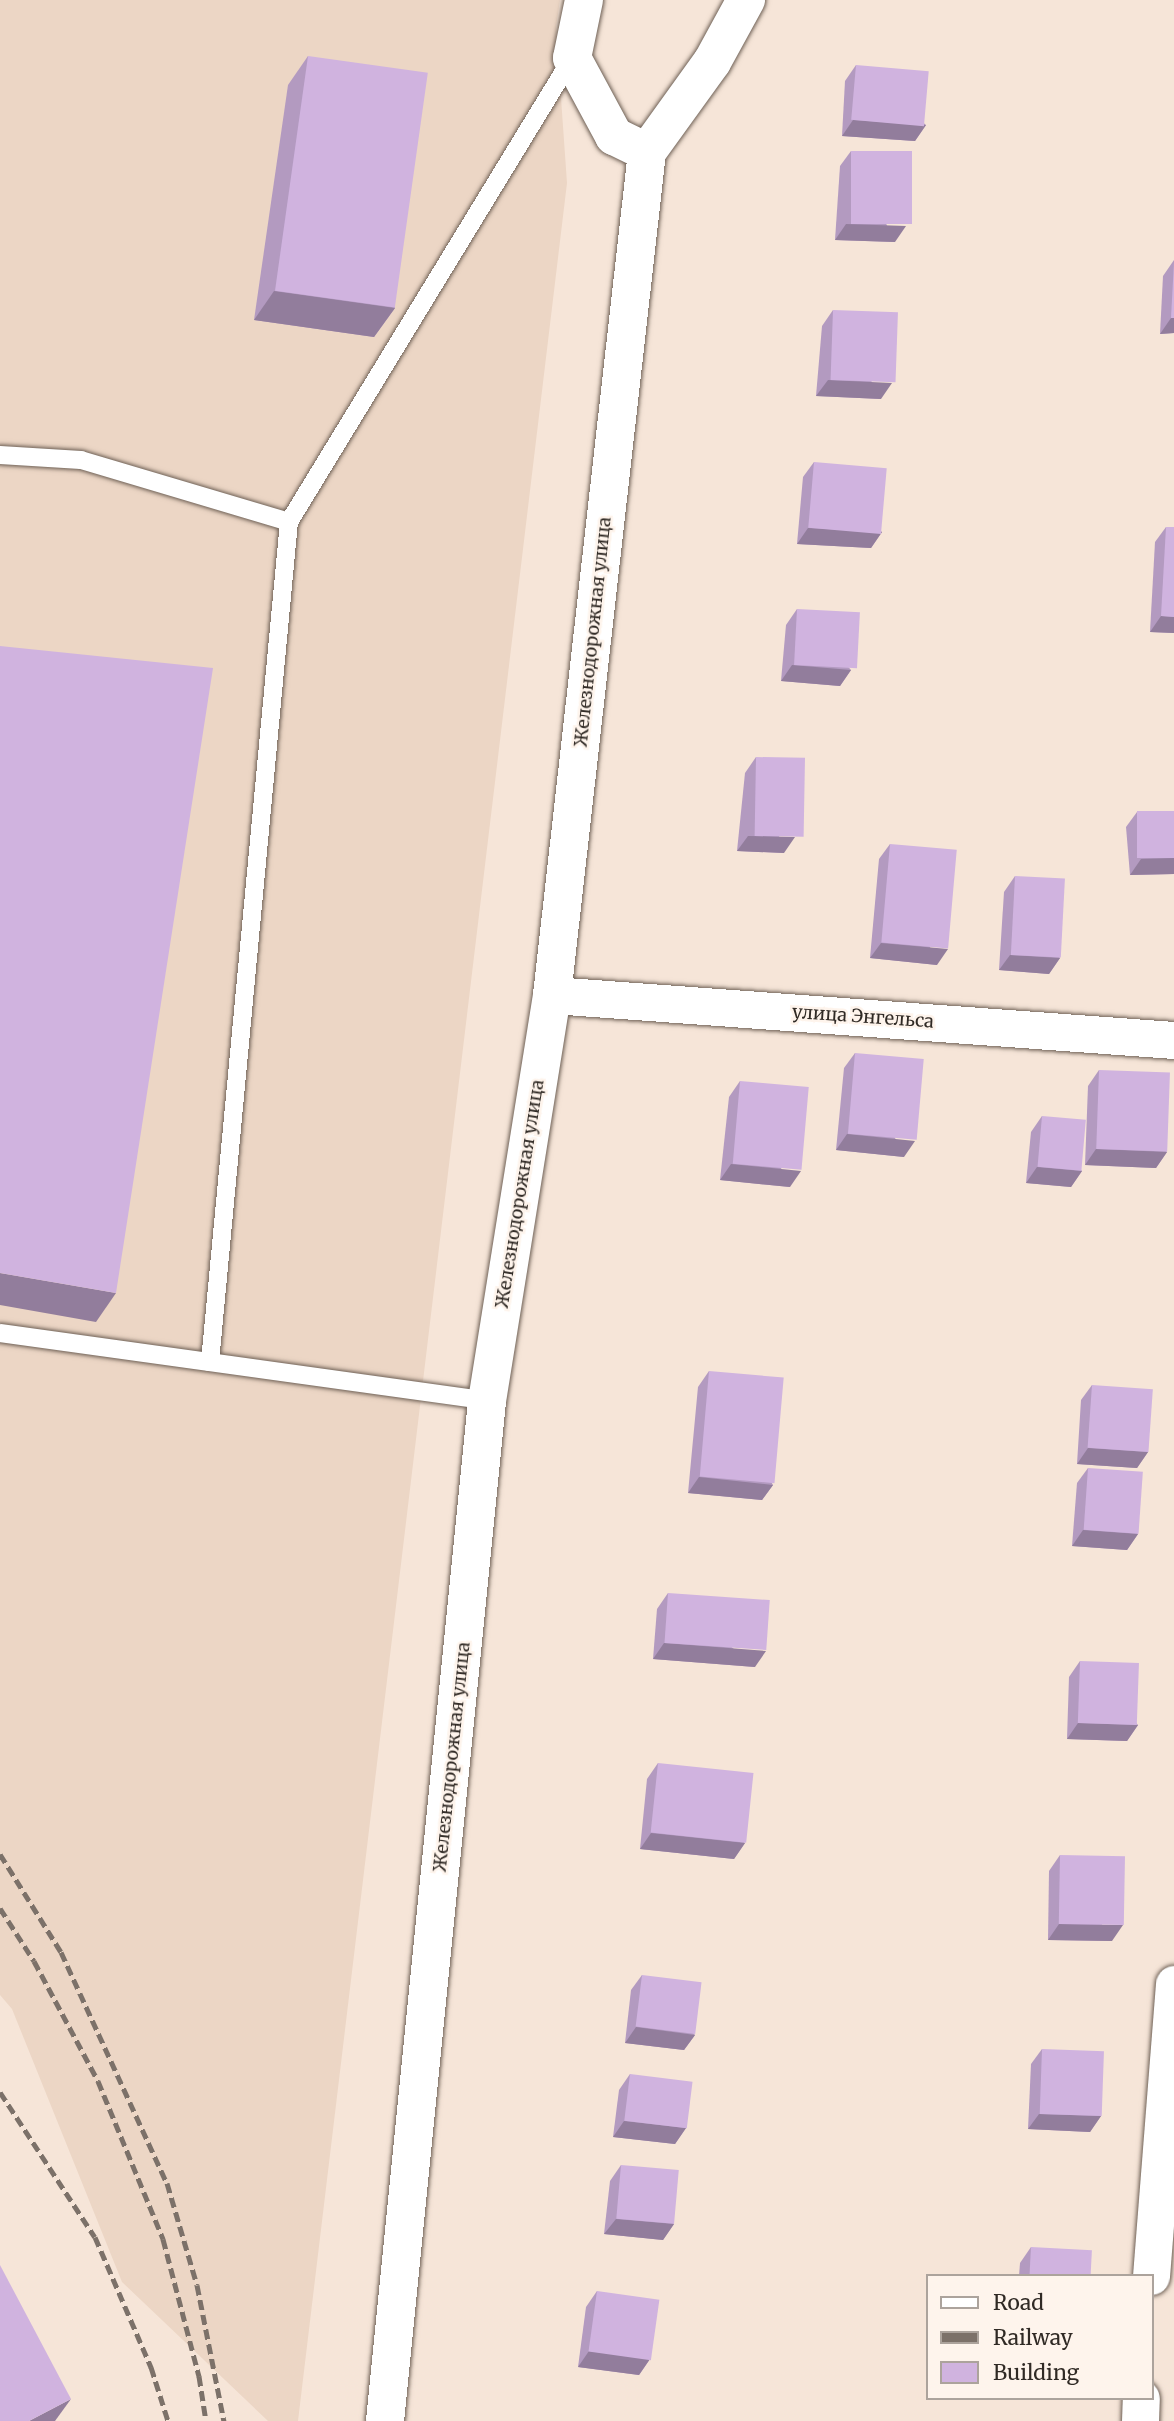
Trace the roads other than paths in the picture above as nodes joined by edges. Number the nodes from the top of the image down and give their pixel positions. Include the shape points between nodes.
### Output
1 (584, 0) edge
2 (746, 0) edge
3 (572, 58) junction
4 (647, 152) junction
5 (0, 455) edge
6 (289, 522) junction
7 (552, 995) junction
8 (1174, 1040) edge
9 (0, 1333) edge
10 (210, 1362) junction
11 (487, 1401) junction
12 (1174, 1983) edge
13 (1151, 2274) edge
14 (1141, 2400) edge
15 (385, 2421) edge
16 (1140, 2421) edge

1 - 3 main road
2 - 4 main road via 712,62
3 - 4 main road via 614,136
3 - 6 lane
4 - 7 main road, Железнодорожная улица
5 - 6 lane via 81,460
6 - 10 lane
7 - 8 street, улица Энгельса
7 - 11 main road, Железнодорожная улица
9 - 10 lane
10 - 11 lane
11 - 15 main road, Железнодорожная улица
12 - 13 street
14 - 16 street

